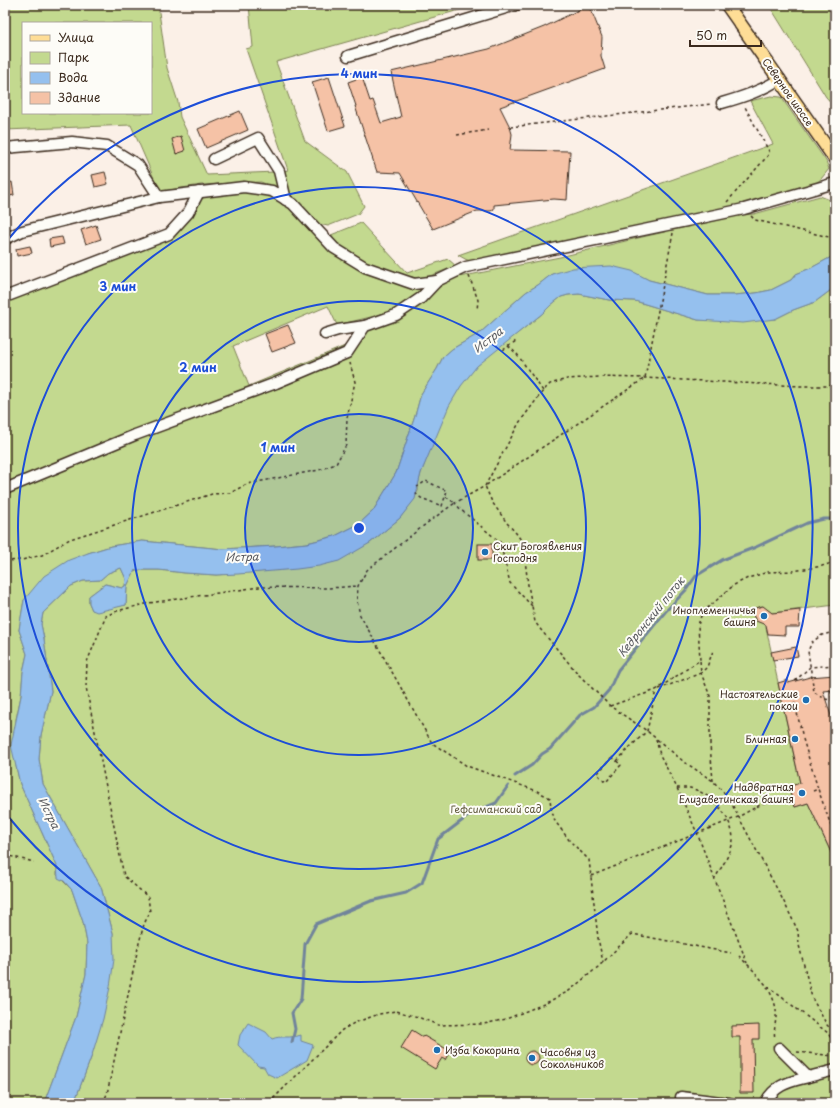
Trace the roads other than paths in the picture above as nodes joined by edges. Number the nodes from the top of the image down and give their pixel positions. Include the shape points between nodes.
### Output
1 (516, 5) edge
2 (727, 5) edge
3 (348, 56) dead end
4 (780, 80) junction
5 (722, 103) road end
6 (5, 148) edge
7 (835, 159) edge
8 (214, 160) dead end
9 (835, 183) edge
10 (199, 192) junction
11 (159, 197) junction
12 (286, 200) junction
13 (5, 239) edge
14 (437, 282) junction
15 (5, 298) edge
16 (365, 326) junction
17 (325, 334) dead end
18 (5, 489) edge
19 (779, 1048) road end
20 (835, 1070) edge
21 (808, 1077) junction
22 (681, 1097) dead end
23 (729, 1103) edge
24 (765, 1103) edge

1 - 3 street
2 - 4 main road, Северное шоссе
4 - 5 street via 749,96
4 - 7 main road, Северное шоссе
6 - 11 street via 72,142 107,146 138,165
8 - 12 street via 258,138 279,171
9 - 14 street via 715,216 466,267
10 - 11 street
10 - 12 street via 244,187 272,191
10 - 15 street via 188,213 169,234
11 - 13 street via 22,231
12 - 14 street via 293,204 334,248 364,267 414,284
14 - 16 street via 421,298 396,315
16 - 17 street
16 - 18 street via 348,353 276,383 135,435
19 - 21 street
20 - 21 street
21 - 24 street via 782,1084
22 - 23 street

